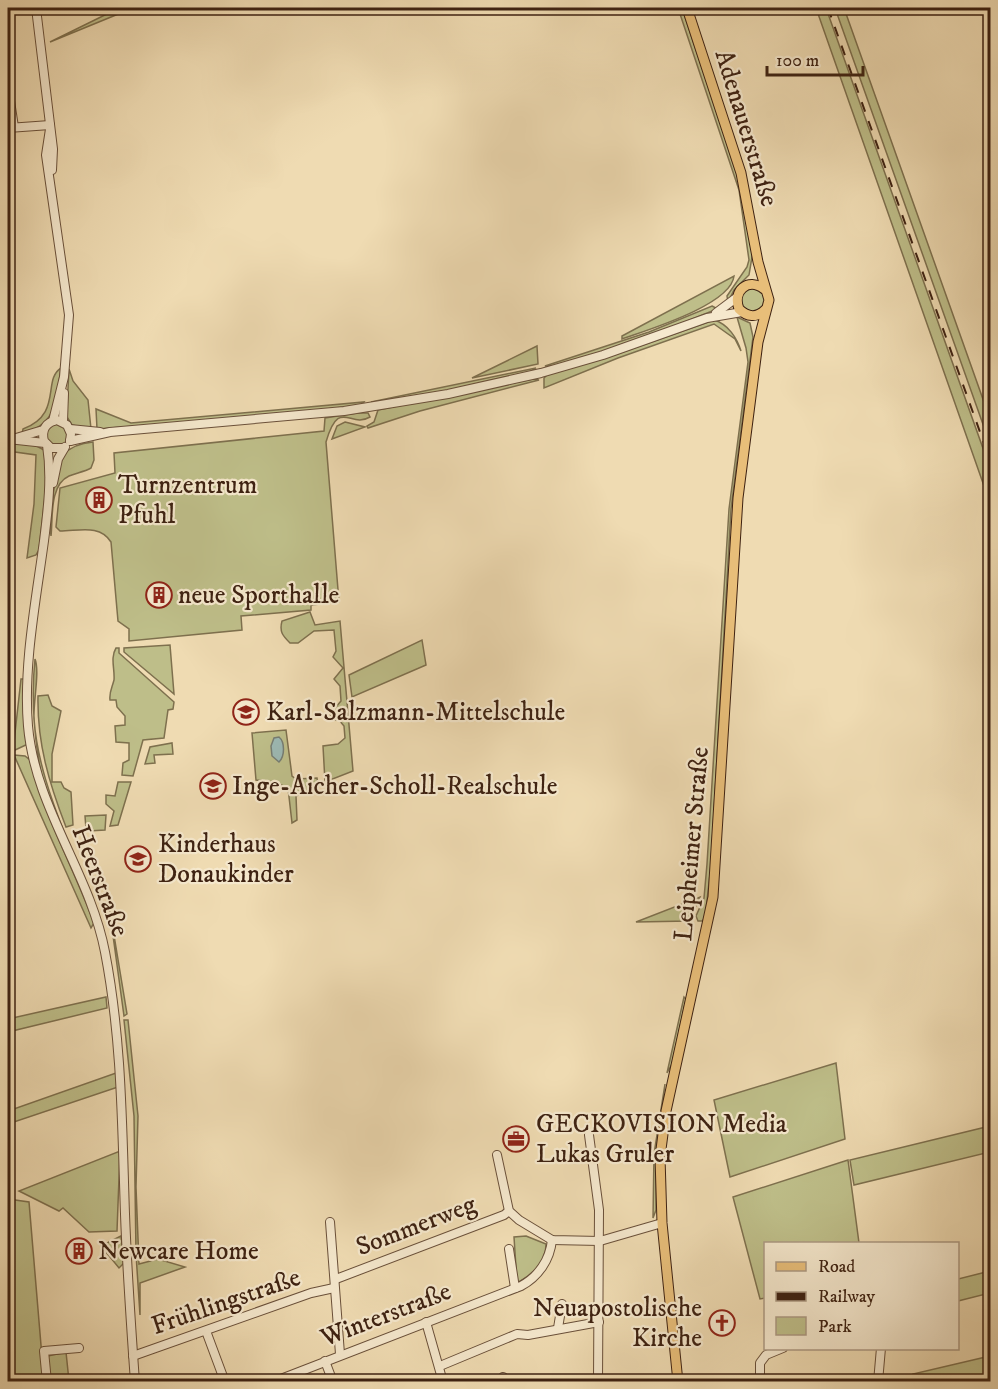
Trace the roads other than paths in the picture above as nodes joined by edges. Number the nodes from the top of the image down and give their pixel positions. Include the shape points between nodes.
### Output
1 (36, 8) edge
2 (687, 8) edge
3 (8, 88) edge
4 (50, 127) junction
5 (11, 128) edge
6 (758, 262) junction
7 (748, 284) junction
8 (764, 289) junction
9 (736, 298) junction
10 (765, 310) junction
11 (745, 314) junction
12 (707, 318) junction
13 (758, 342) junction
14 (64, 377) junction
15 (52, 421) junction
16 (63, 421) junction
17 (70, 429) junction
18 (43, 430) junction
19 (110, 432) junction
20 (11, 439) edge
21 (70, 441) junction
22 (46, 444) junction
23 (64, 448) junction
24 (48, 502) junction
25 (589, 1135) dead end
26 (497, 1155) dead end
27 (509, 1211) junction
28 (330, 1222) dead end
29 (662, 1223) junction
30 (552, 1240) junction
31 (600, 1241) junction
32 (509, 1249) dead end
33 (336, 1279) junction
34 (334, 1288) junction
35 (515, 1288) junction
36 (562, 1304) dead end
37 (426, 1322) junction
38 (599, 1322) junction
39 (558, 1328) junction
40 (206, 1331) junction
41 (79, 1348) dead end
42 (778, 1350) edge
43 (881, 1350) edge
44 (340, 1354) junction
45 (133, 1356) junction
46 (325, 1361) junction
47 (440, 1366) junction
48 (47, 1382) edge
49 (135, 1382) edge
50 (225, 1382) edge
51 (273, 1382) edge
52 (333, 1382) edge
53 (443, 1382) edge
54 (598, 1382) edge
55 (678, 1382) edge
56 (760, 1382) edge
57 (878, 1382) edge

1 - 4 street
2 - 6 main road, Adenauerstraße via 741,173
3 - 5 street
4 - 5 street
4 - 14 street via 46,155 68,299
6 - 7 main road
6 - 8 main road, Adenauerstraße
7 - 8 main road
7 - 9 main road
8 - 10 main road via 769,300
9 - 11 main road
9 - 12 street
10 - 11 main road via 758,315
10 - 13 main road, Leipheimer Straße
11 - 12 street
11 - 13 main road, Leipheimer Straße via 754,324
12 - 19 street via 603,355 448,394 344,411
13 - 29 main road, Leipheimer Straße via 738,498 713,897 664,1126 660,1157
14 - 15 street
14 - 16 street
15 - 16 street
15 - 18 street
16 - 17 street
17 - 19 street
17 - 21 street
18 - 20 street
18 - 22 street
19 - 21 street
20 - 22 street
21 - 23 street, Heerstraße
22 - 23 street
22 - 24 street, Heerstraße via 50,463
23 - 24 street, Heerstraße
24 - 45 street, Heerstraße via 27,684 28,726 41,787 95,914 105,952 124,1110
25 - 31 street via 595,1163
26 - 27 street
27 - 30 street
27 - 33 street, Sommerweg
28 - 33 street
29 - 31 street
29 - 55 main road, Leipheimer Straße
30 - 31 street
30 - 35 street, Winterstraße via 546,1262 533,1279
31 - 38 street
32 - 35 street
33 - 34 street
34 - 40 street, Frühlingstraße
34 - 44 street
35 - 37 street, Winterstraße
36 - 39 street
37 - 44 street, Winterstraße
37 - 47 street
38 - 39 street
38 - 54 street
39 - 47 street via 517,1334
40 - 45 street, Frühlingstraße
40 - 50 street
41 - 48 street via 44,1352
42 - 56 street via 766,1355 760,1363
43 - 57 street
44 - 46 street, Winterstraße
45 - 49 street, Heerstraße
46 - 51 street, Winterstraße
46 - 52 street
47 - 53 street

